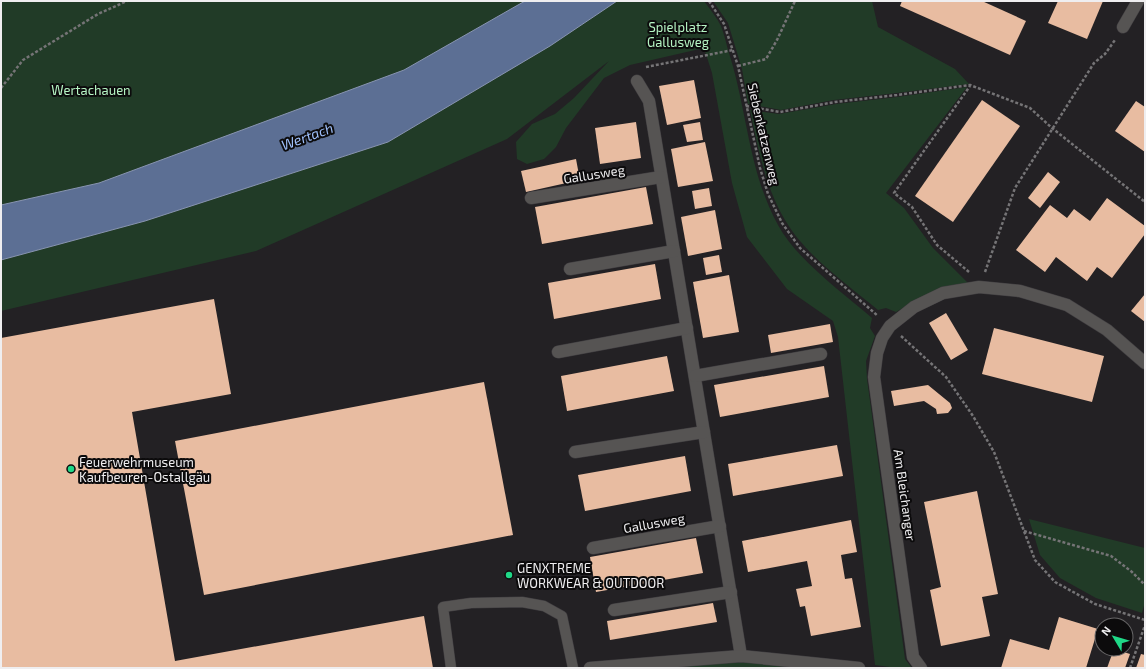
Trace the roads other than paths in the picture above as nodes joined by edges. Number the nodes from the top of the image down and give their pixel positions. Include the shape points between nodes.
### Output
1 (1138, 1) edge
2 (1123, 27) road end
3 (637, 82) road end
4 (661, 177) junction
5 (530, 198) dead end
6 (674, 251) junction
7 (570, 269) dead end
8 (687, 328) junction
9 (558, 352) dead end
10 (821, 354) dead end
11 (1145, 362) edge
12 (695, 376) junction
13 (704, 432) junction
14 (575, 452) dead end
15 (720, 526) junction
16 (593, 548) dead end
17 (731, 592) junction
18 (614, 610) dead end
19 (741, 656) junction
20 (452, 668) edge
21 (572, 668) edge
22 (590, 668) edge
23 (859, 668) edge
24 (921, 668) edge

1 - 2 street
3 - 4 street via 649,101
4 - 5 street, Gallusweg
4 - 6 street
6 - 7 street
6 - 8 street
8 - 9 street
8 - 12 street
10 - 12 street
11 - 24 street, Am Bleichanger via 1107,330 1067,305 1020,291 979,287 943,293 914,306 890,326 882,338 877,353 874,377 913,658
12 - 13 street
13 - 14 street
13 - 15 street
15 - 16 street, Gallusweg
15 - 17 street
17 - 18 street
17 - 19 street
19 - 22 street
19 - 23 street
20 - 21 lane via 443,607 471,603 522,602 544,606 562,616

